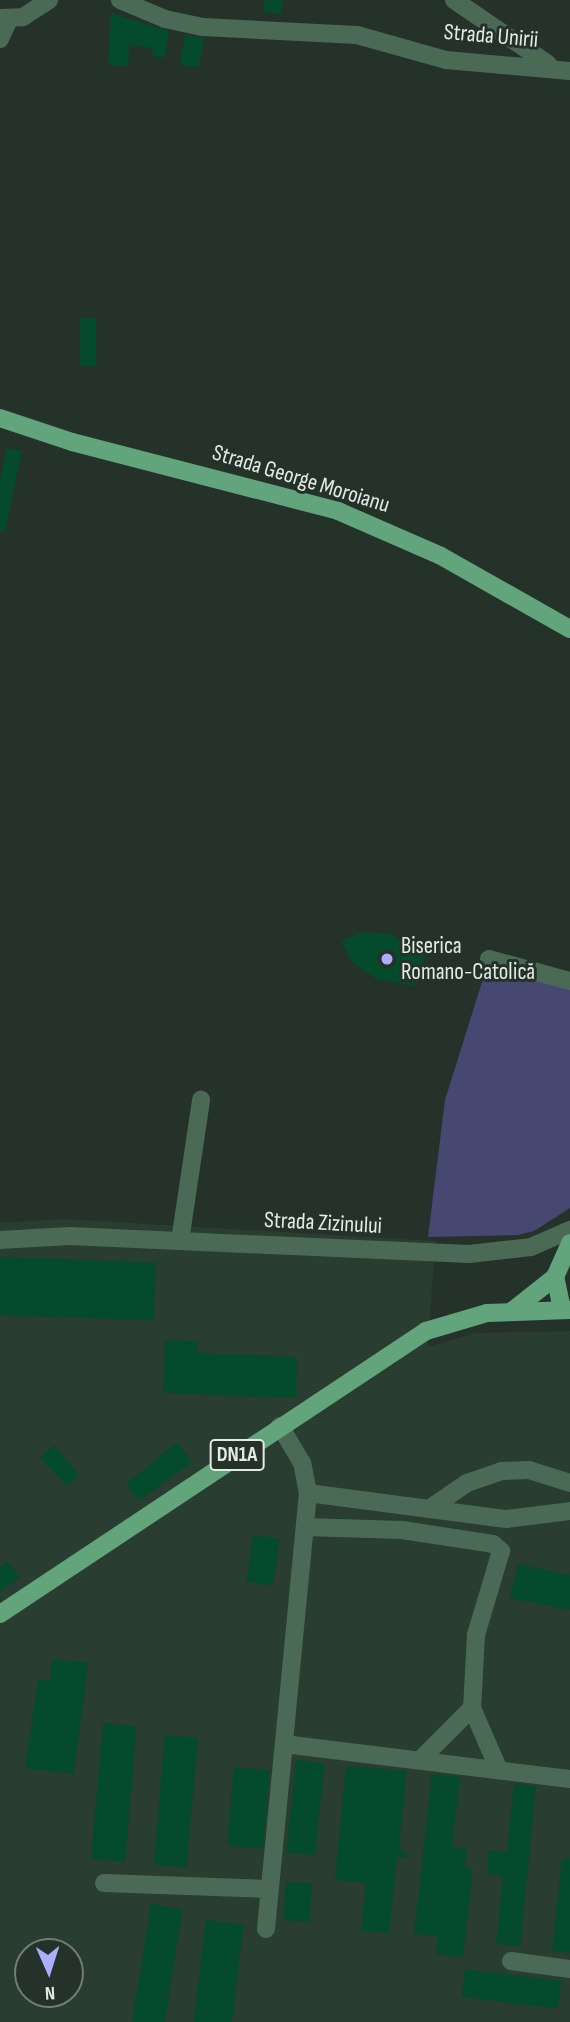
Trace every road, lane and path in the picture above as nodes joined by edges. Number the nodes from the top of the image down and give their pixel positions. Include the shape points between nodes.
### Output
1 (49, 0) edge
2 (120, 0) edge
3 (454, 0) edge
4 (5, 19) edge
5 (0, 39) edge
6 (551, 66) junction
7 (570, 71) edge
8 (0, 418) edge
9 (570, 629) edge
10 (489, 959) dead end
11 (570, 981) edge
12 (201, 1100) dead end
13 (570, 1230) edge
14 (0, 1240) edge
15 (180, 1241) junction
16 (570, 1243) edge
17 (555, 1277) junction
18 (567, 1306) edge
19 (512, 1311) junction
20 (280, 1426) junction
21 (570, 1483) edge
22 (308, 1493) junction
23 (429, 1509) junction
24 (570, 1511) edge
25 (305, 1527) junction
26 (0, 1614) edge
27 (472, 1708) junction
28 (284, 1744) junction
29 (419, 1760) junction
30 (499, 1770) junction
31 (570, 1779) edge
32 (104, 1883) dead end
33 (270, 1889) junction
34 (267, 1929) dead end
35 (511, 1961) dead end
36 (570, 1969) edge

1 - 4 street via 23,17
2 - 6 street, Strada Unirii via 164,19 203,27 357,35 446,60
3 - 6 street
4 - 5 street
6 - 7 street, Strada Unirii
8 - 9 main road, Strada George Moroianu via 72,442 338,512 441,556
10 - 11 street
12 - 15 street
13 - 15 street, Strada Zizinului via 531,1247 490,1254
14 - 15 street, Strada Zizinului via 70,1236
16 - 17 main road
17 - 18 main road
17 - 19 main road
18 - 19 main road, DN1A
19 - 20 main road, DN1A via 466,1317 426,1331
20 - 22 street via 302,1463
20 - 26 main road, DN1A
21 - 23 street via 529,1470 501,1471 467,1483
22 - 23 street
22 - 25 street
23 - 24 street via 506,1519
25 - 27 street via 402,1530 493,1544 501,1551 476,1635
25 - 28 street
27 - 29 street
27 - 30 street
28 - 29 street
28 - 33 street
29 - 30 street
30 - 31 street
32 - 33 street
33 - 34 street
35 - 36 street

